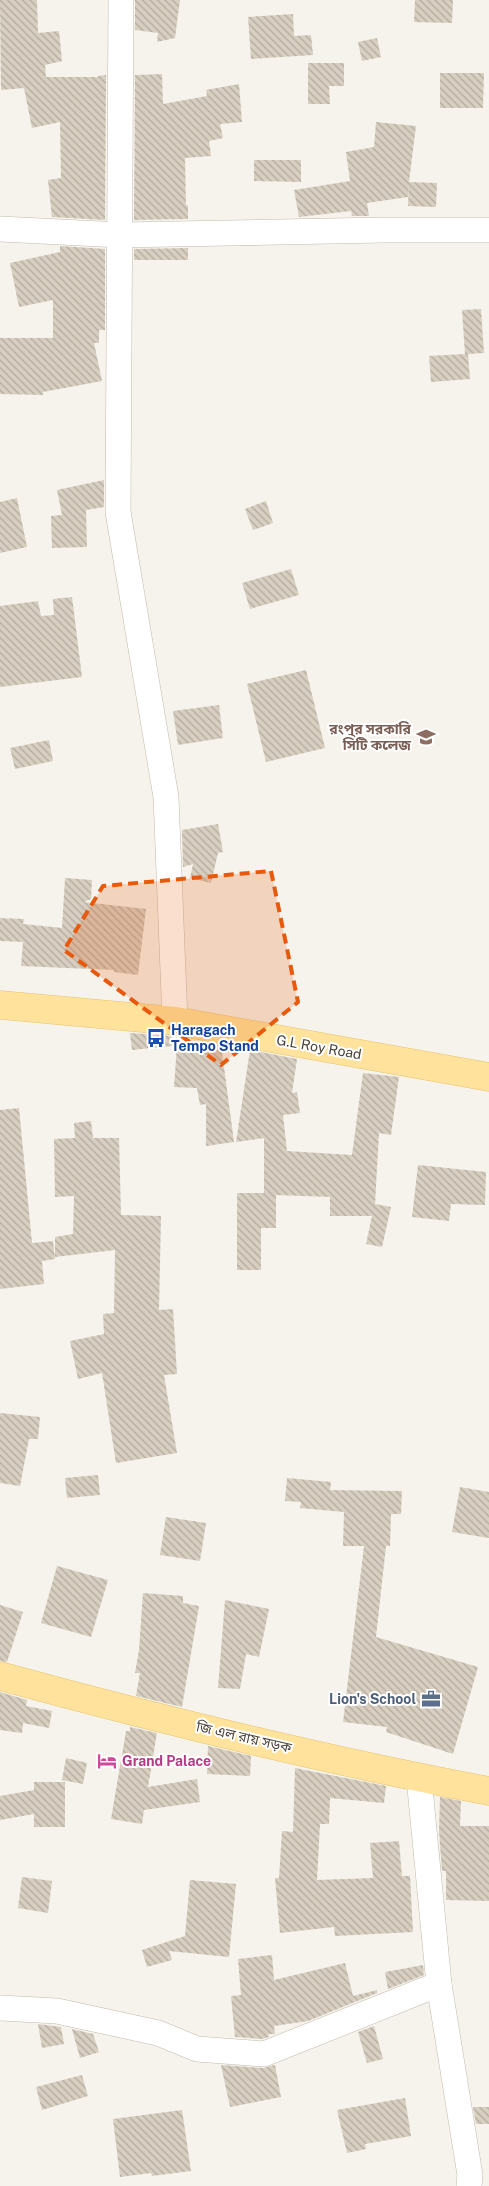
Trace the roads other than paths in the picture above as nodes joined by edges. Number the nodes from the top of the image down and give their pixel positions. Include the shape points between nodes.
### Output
1 (120, 0) edge
2 (0, 229) edge
3 (489, 230) edge
4 (121, 235) junction
5 (0, 1005) edge
6 (175, 1021) junction
7 (489, 1077) edge
8 (0, 1676) edge
9 (419, 1778) junction
10 (489, 1791) edge
11 (439, 1984) junction
12 (0, 2008) edge
13 (469, 2186) edge

1 - 4 street
2 - 4 street
3 - 4 street
4 - 6 street via 118,512 166,797
5 - 6 main road, G.L Roy Road
6 - 7 main road, G.L Roy Road
8 - 9 main road, জি এল রায় সড়ক via 123,1709
9 - 10 main road, জি এল রায় সড়ক
9 - 11 street
11 - 12 street via 264,2054 197,2049 158,2033 66,2013
11 - 13 street via 470,2175

